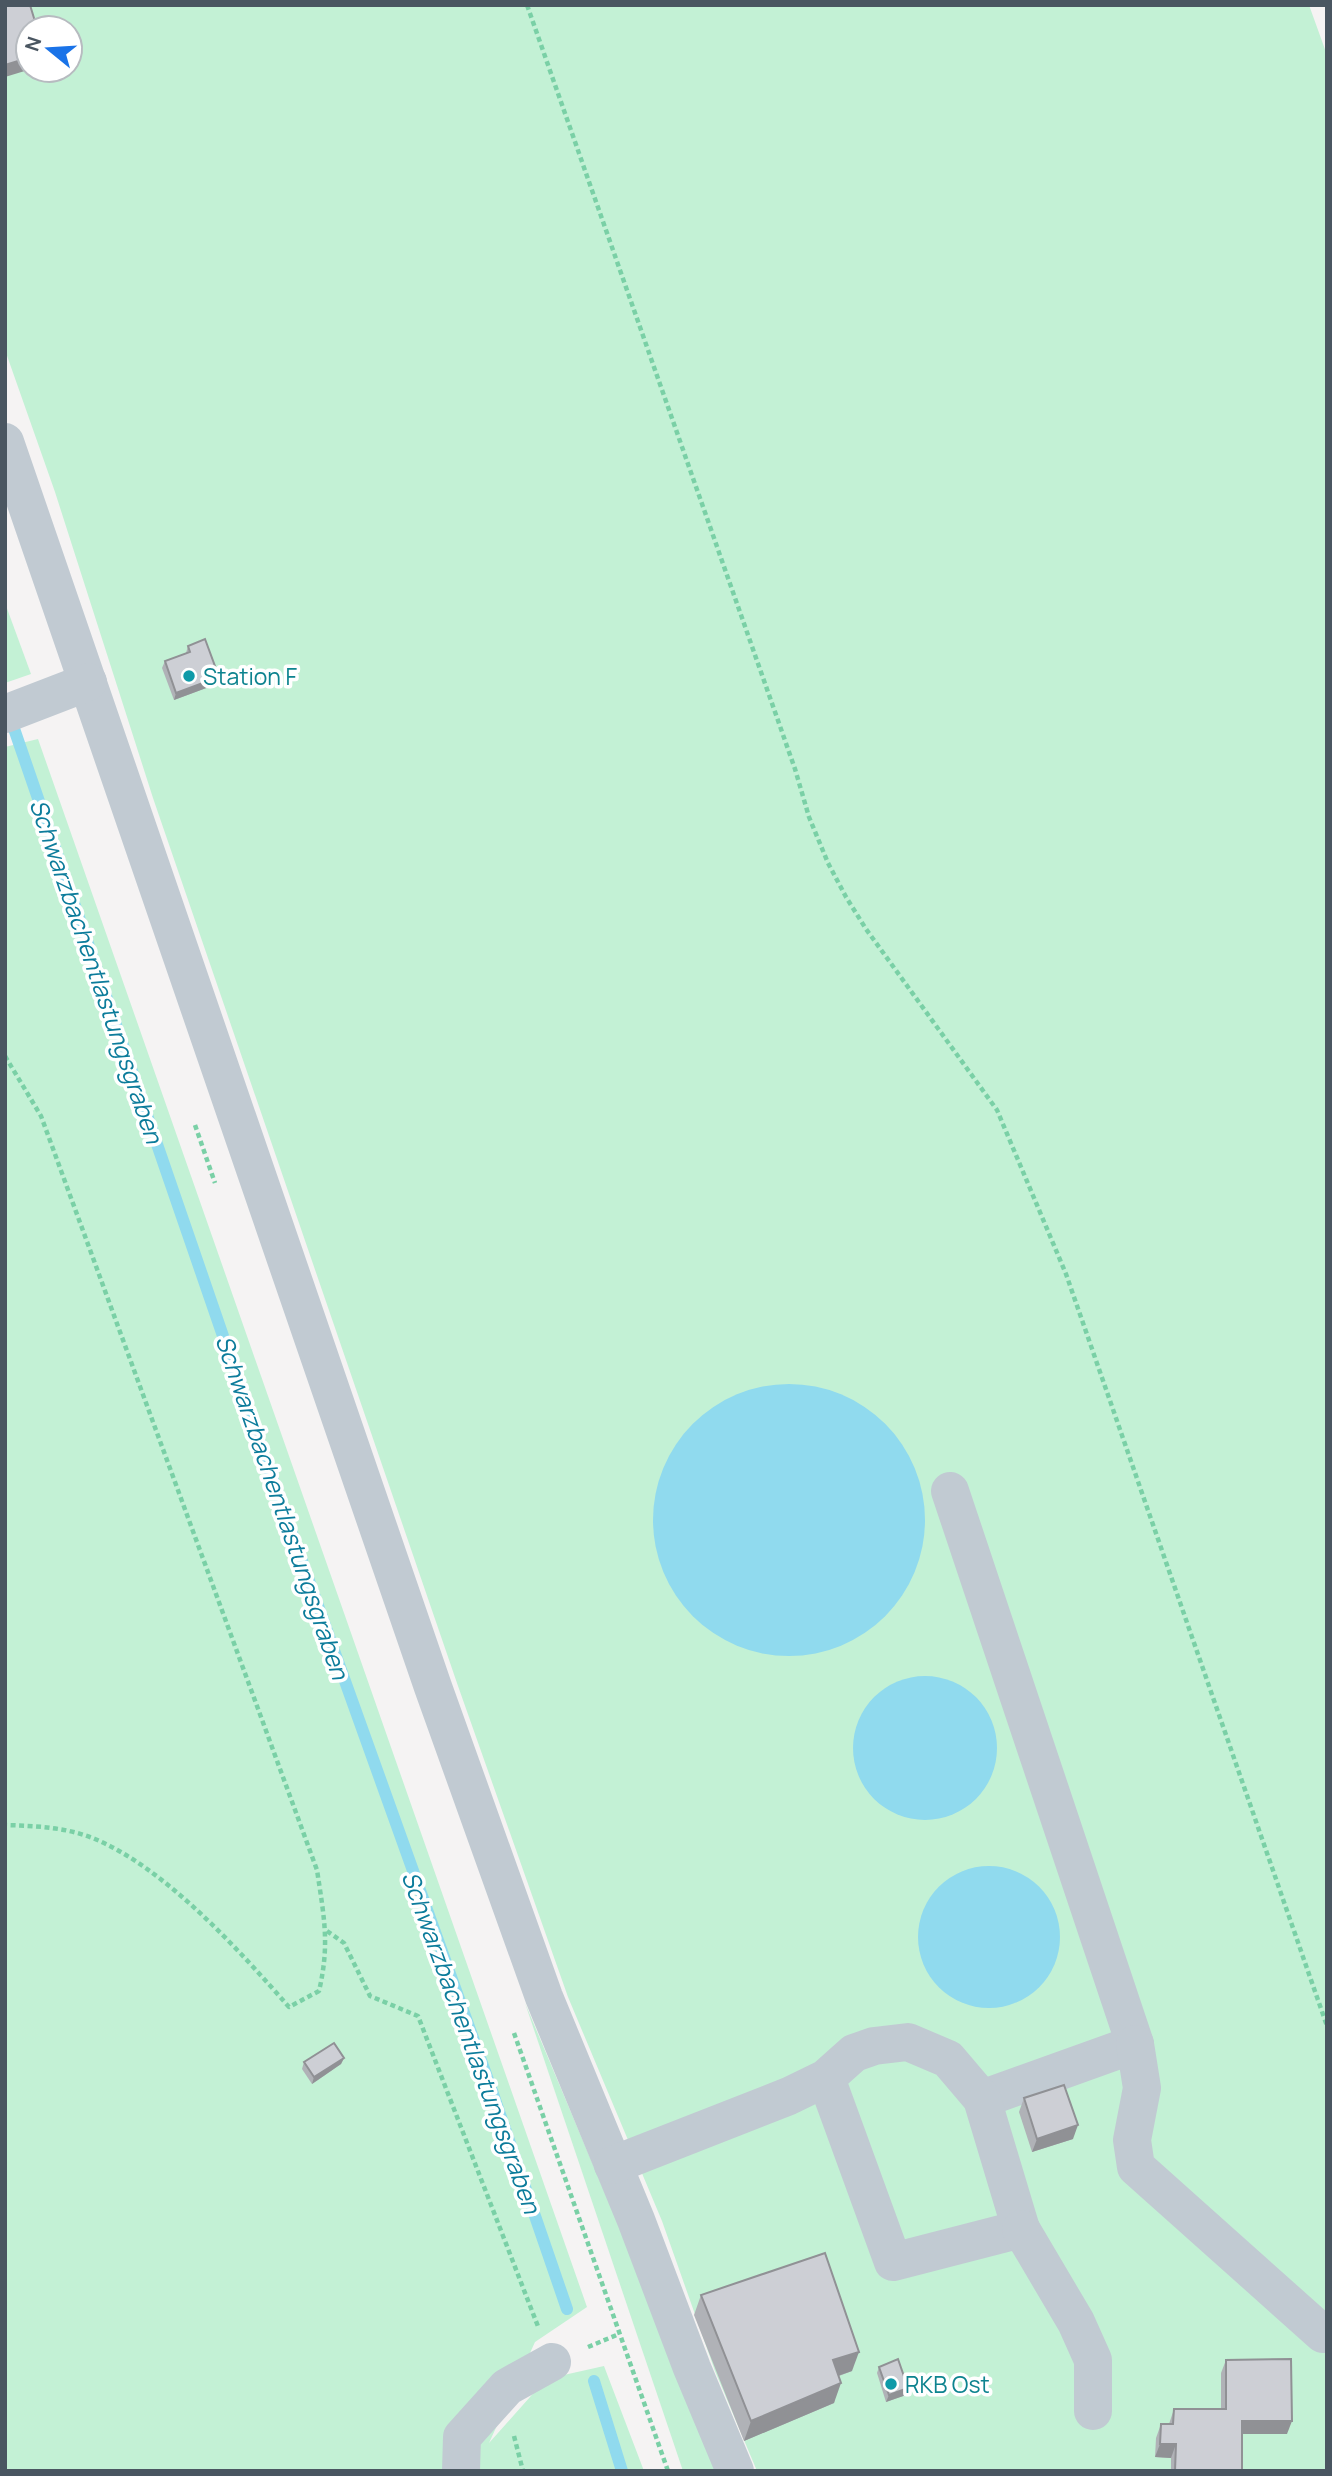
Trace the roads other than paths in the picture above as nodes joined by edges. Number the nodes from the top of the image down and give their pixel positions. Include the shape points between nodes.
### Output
1 (5, 442) edge
2 (88, 682) junction
3 (5, 714) edge
4 (950, 1491) dead end
5 (1135, 2044) junction
6 (826, 2078) junction
7 (982, 2099) junction
8 (613, 2165) junction
9 (1021, 2229) junction
10 (1323, 2334) dead end
11 (552, 2361) road end
12 (1093, 2411) dead end
13 (461, 2471) edge
14 (734, 2471) edge

1 - 2 street
2 - 3 street
2 - 8 street via 438,1700 544,1997
4 - 5 street
5 - 7 street
5 - 10 street via 1142,2088 1132,2140 1136,2167
6 - 7 street via 854,2053 908,2042 948,2059
6 - 8 street
6 - 9 street via 893,2262
7 - 9 street
8 - 14 street
9 - 12 street via 1093,2360
11 - 13 street via 507,2387 462,2437

